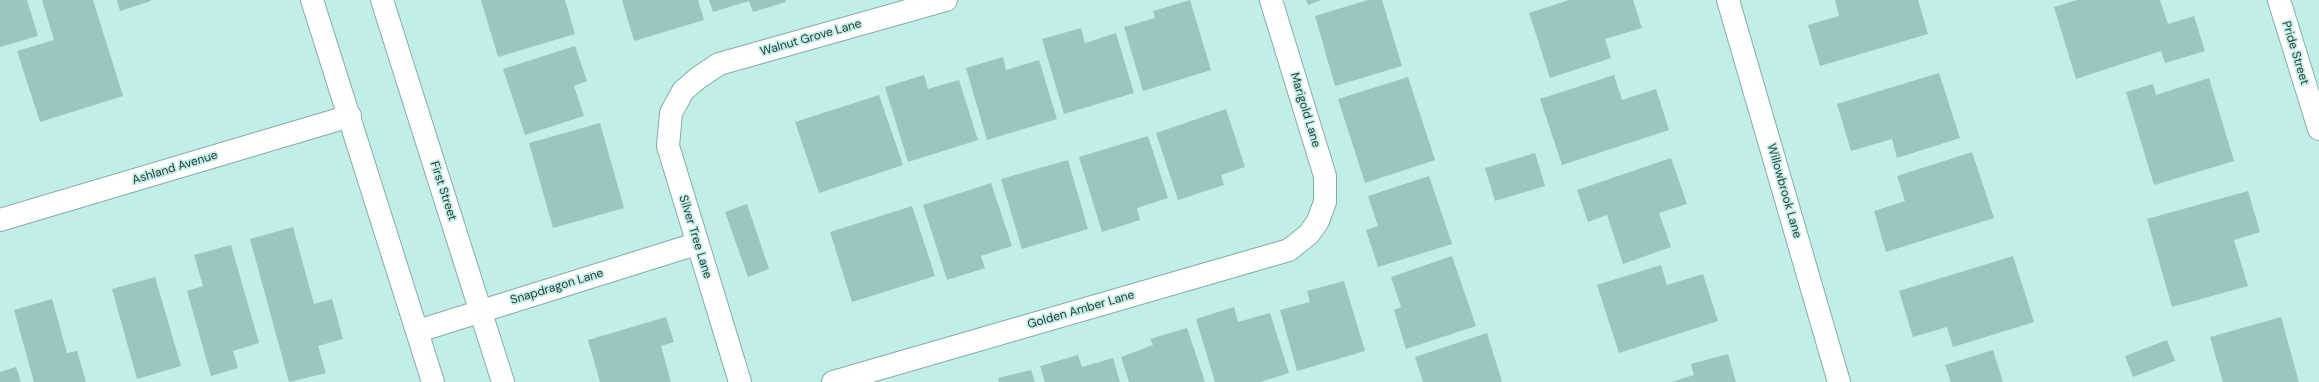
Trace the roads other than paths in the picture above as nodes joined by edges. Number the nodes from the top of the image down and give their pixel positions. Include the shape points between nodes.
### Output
1 (312, 0) edge
2 (382, 0) edge
3 (946, 0) edge
4 (1271, 0) edge
5 (1728, 0) edge
6 (2279, 0) edge
7 (683, 91) joint
8 (350, 116) junction
9 (2319, 129) edge
10 (0, 220) edge
11 (1318, 221) joint
12 (696, 244) junction
13 (482, 311) junction
14 (418, 332) junction
15 (433, 382) edge
16 (503, 382) edge
17 (740, 382) edge
18 (833, 382) edge
19 (1839, 382) edge

1 - 8 street
2 - 13 street, First Street
3 - 7 street, Walnut Grove Lane via 719,64
4 - 11 street, Marigold Lane via 1325,176 1324,202
5 - 19 street, Willowbrook Lane
6 - 9 street, Pride Street
7 - 12 street, Silver Tree Lane via 671,112 668,146
8 - 10 street, Ashland Avenue
8 - 14 street
11 - 18 street, Golden Amber Lane via 1309,234 1289,250
12 - 13 street, Snapdragon Lane
12 - 17 street, Silver Tree Lane
13 - 14 street, Snapdragon Lane
13 - 16 street, First Street
14 - 15 street

